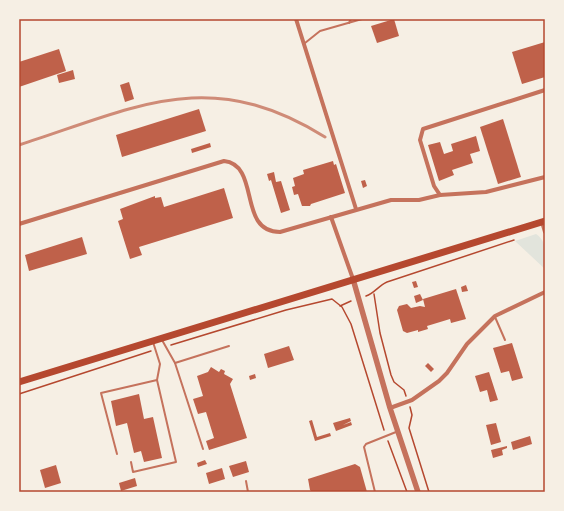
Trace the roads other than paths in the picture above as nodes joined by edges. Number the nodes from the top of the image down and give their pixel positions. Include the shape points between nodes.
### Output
1 (296, 19) edge
2 (351, 19) edge
3 (362, 19) edge
4 (349, 23) junction
5 (304, 43) junction
6 (545, 90) edge
7 (545, 176) edge
8 (440, 195) junction
9 (356, 209) junction
10 (331, 217) junction
11 (543, 222) edge
12 (19, 224) edge
13 (545, 232) edge
14 (353, 279) junction
15 (545, 292) edge
16 (495, 316) junction
17 (161, 339) junction
18 (504, 340) dead end
19 (153, 341) junction
20 (229, 346) dead end
21 (175, 363) junction
22 (157, 380) junction
23 (19, 382) edge
24 (390, 408) junction
25 (398, 432) junction
26 (203, 448) dead end
27 (117, 454) dead end
28 (131, 462) dead end
29 (246, 481) dead end
30 (248, 492) edge
31 (375, 492) edge
32 (418, 492) edge

1 - 5 street
2 - 4 lane
3 - 4 lane
4 - 5 lane via 320,31
5 - 9 street
6 - 8 street via 422,129 420,140 434,186
7 - 8 street via 486,192
8 - 9 street via 419,200 391,200
9 - 10 street
10 - 12 street via 280,232 264,228 256,218 242,171 236,164 224,161
10 - 14 street
11 - 13 street
11 - 14 main road
14 - 17 main road
14 - 24 street
15 - 16 street
16 - 18 lane
16 - 24 street via 467,344 447,373 432,387
17 - 19 main road
17 - 21 lane
19 - 22 lane via 160,364
19 - 23 main road
20 - 21 lane
21 - 26 lane
22 - 27 lane via 101,393
22 - 28 lane via 176,462 133,472
24 - 25 street
25 - 31 lane via 364,447
25 - 32 street
29 - 30 lane

